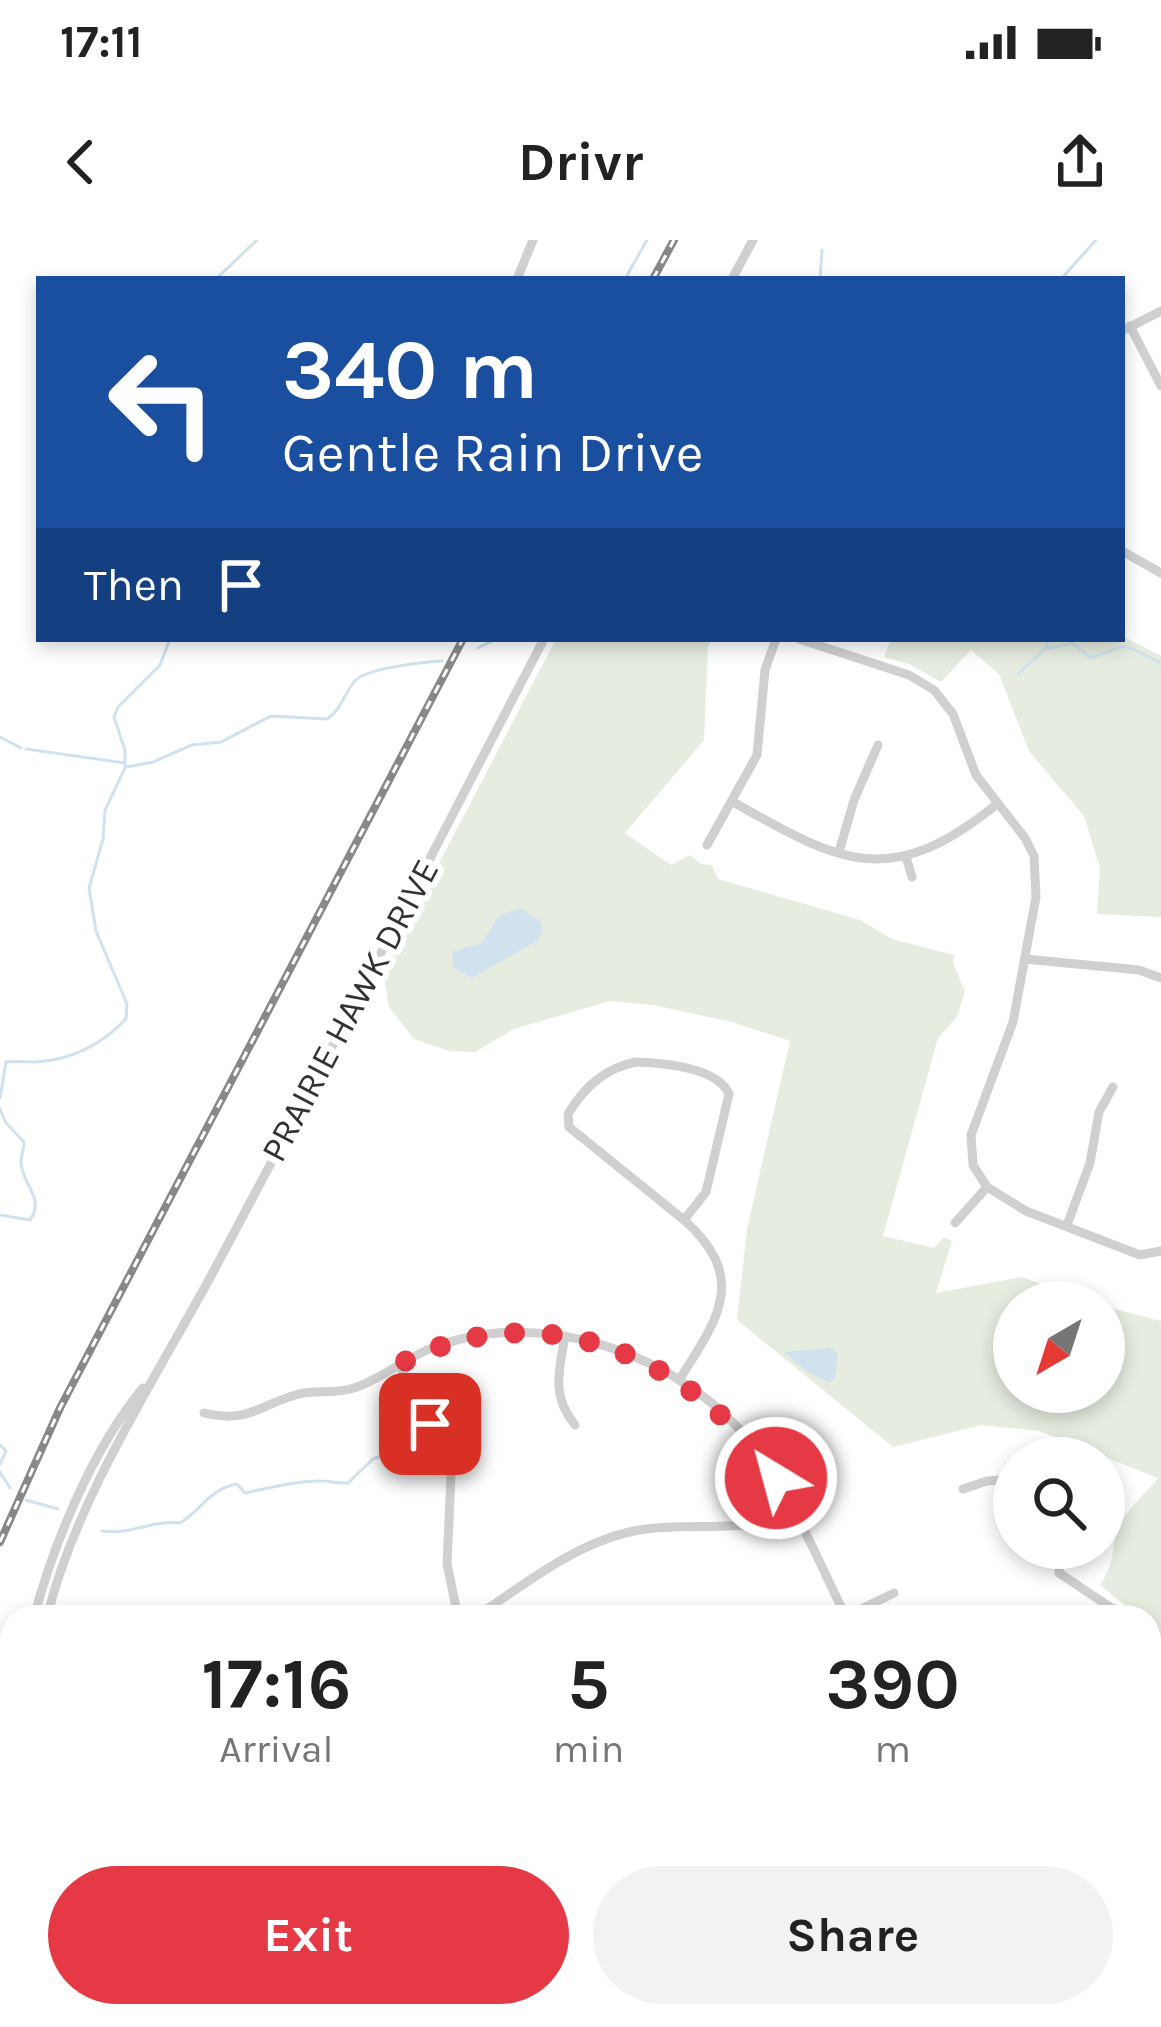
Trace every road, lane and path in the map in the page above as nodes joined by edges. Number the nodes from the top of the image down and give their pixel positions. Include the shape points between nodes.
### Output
1 (533, 240) edge
2 (752, 240) edge
3 (518, 276) edge
4 (734, 276) edge
5 (1161, 311) edge
6 (1126, 328) edge
7 (1161, 386) edge
8 (1125, 553) edge
9 (1161, 573) edge
10 (542, 642) edge
11 (775, 642) edge
12 (808, 642) edge
13 (878, 745) dead end
14 (733, 802) junction
15 (997, 804) junction
16 (707, 844) dead end
17 (839, 852) junction
18 (906, 857) junction
19 (912, 877) dead end
20 (1025, 959) junction
21 (1161, 978) edge
22 (1113, 1087) dead end
23 (987, 1187) junction
24 (684, 1220) junction
25 (956, 1223) dead end
26 (1067, 1225) junction
27 (1161, 1251) edge
28 (565, 1336) junction
29 (398, 1365) junction
30 (151, 1380) junction
31 (679, 1380) junction
32 (204, 1414) dead end
33 (575, 1425) dead end
34 (993, 1480) edge
35 (963, 1489) dead end
36 (794, 1513) junction
37 (1059, 1569) edge
38 (894, 1594) dead end
39 (38, 1605) edge
40 (51, 1605) edge
41 (456, 1605) edge
42 (493, 1605) edge
43 (839, 1605) edge
44 (871, 1605) edge
45 (1107, 1605) edge

1 - 3 street
2 - 4 street
5 - 6 street
6 - 7 street
8 - 9 street
10 - 30 street, PRAIRIE HAWK DRIVE
11 - 14 street via 757,755
12 - 15 street via 934,689
13 - 17 street
14 - 16 street
14 - 17 street
15 - 18 street via 952,839
15 - 20 street via 1034,856
17 - 18 street via 875,863
18 - 19 street
20 - 21 street
20 - 23 street via 1013,1022 971,1135 973,1165
22 - 26 street
23 - 25 street
23 - 26 street
24 - 24 street via 569,1127 572,1108 612,1069 650,1062 726,1086 706,1192
24 - 31 street via 718,1262 723,1296
26 - 27 street via 1140,1255
28 - 29 street via 471,1337
28 - 31 street via 626,1353
28 - 33 street via 556,1390
29 - 32 street via 359,1387 297,1395 236,1419
29 - 41 street via 451,1476 447,1564
30 - 39 street, PRAIRIE HAWK DRIVE via 70,1516
30 - 40 street, PRAIRIE HAWK DRIVE via 78,1527
31 - 36 street via 745,1436
34 - 35 street
36 - 42 street via 760,1525 624,1533 569,1556
36 - 43 street
37 - 45 street
38 - 44 street

